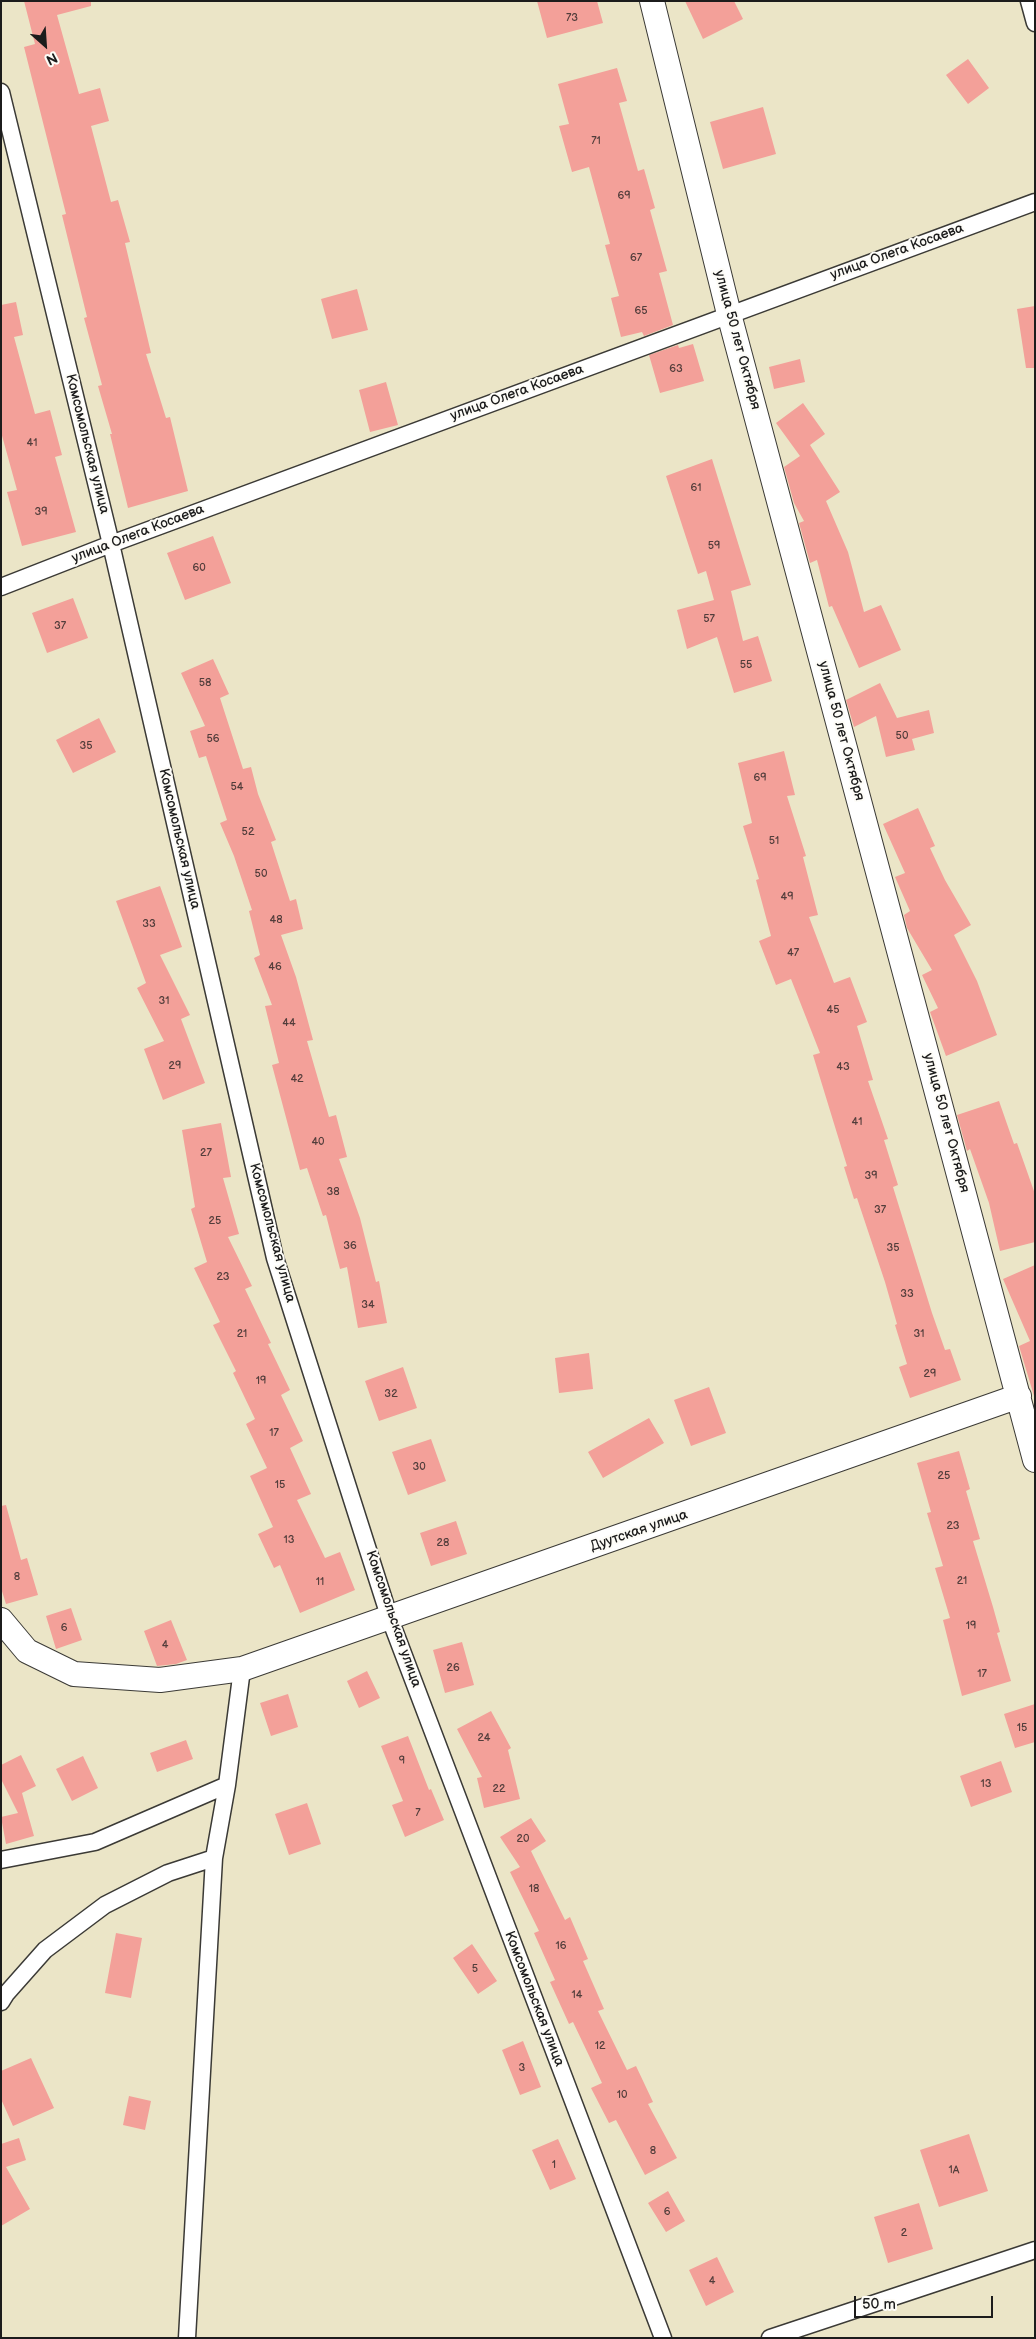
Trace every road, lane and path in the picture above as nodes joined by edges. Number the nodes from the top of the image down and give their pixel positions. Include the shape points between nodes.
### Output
1 (652, 1) edge
2 (1029, 1) edge
3 (1035, 23) edge
4 (1, 92) edge
5 (1035, 202) edge
6 (729, 314) junction
7 (111, 544) junction
8 (1, 587) edge
9 (1027, 1393) edge
10 (1035, 1460) edge
11 (390, 1618) junction
12 (1, 1620) edge
13 (242, 1670) junction
14 (228, 1785) junction
15 (214, 1858) junction
16 (1, 1860) edge
17 (1, 2002) edge
18 (1035, 2250) edge
19 (187, 2338) edge
20 (663, 2338) edge
21 (770, 2338) edge

1 - 6 street, улица 50 лет Октября
2 - 3 street
4 - 7 street, Комсомольская улица
5 - 6 street, улица Олега Косаева
6 - 7 street, улица Олега Косаева
6 - 9 street, улица 50 лет Октября
7 - 8 street, улица Олега Косаева
7 - 11 street, Комсомольская улица via 275,1258
9 - 10 street, улица 50 лет Октября
9 - 11 street, Дуутская улица
11 - 13 street, Дуутская улица
11 - 20 street, Комсомольская улица
12 - 13 street, Дуутская улица via 27,1651 74,1674 160,1680
13 - 14 street
14 - 15 street
14 - 16 street via 95,1842
15 - 17 street via 168,1872 105,1905 45,1950
15 - 19 street
18 - 21 street

